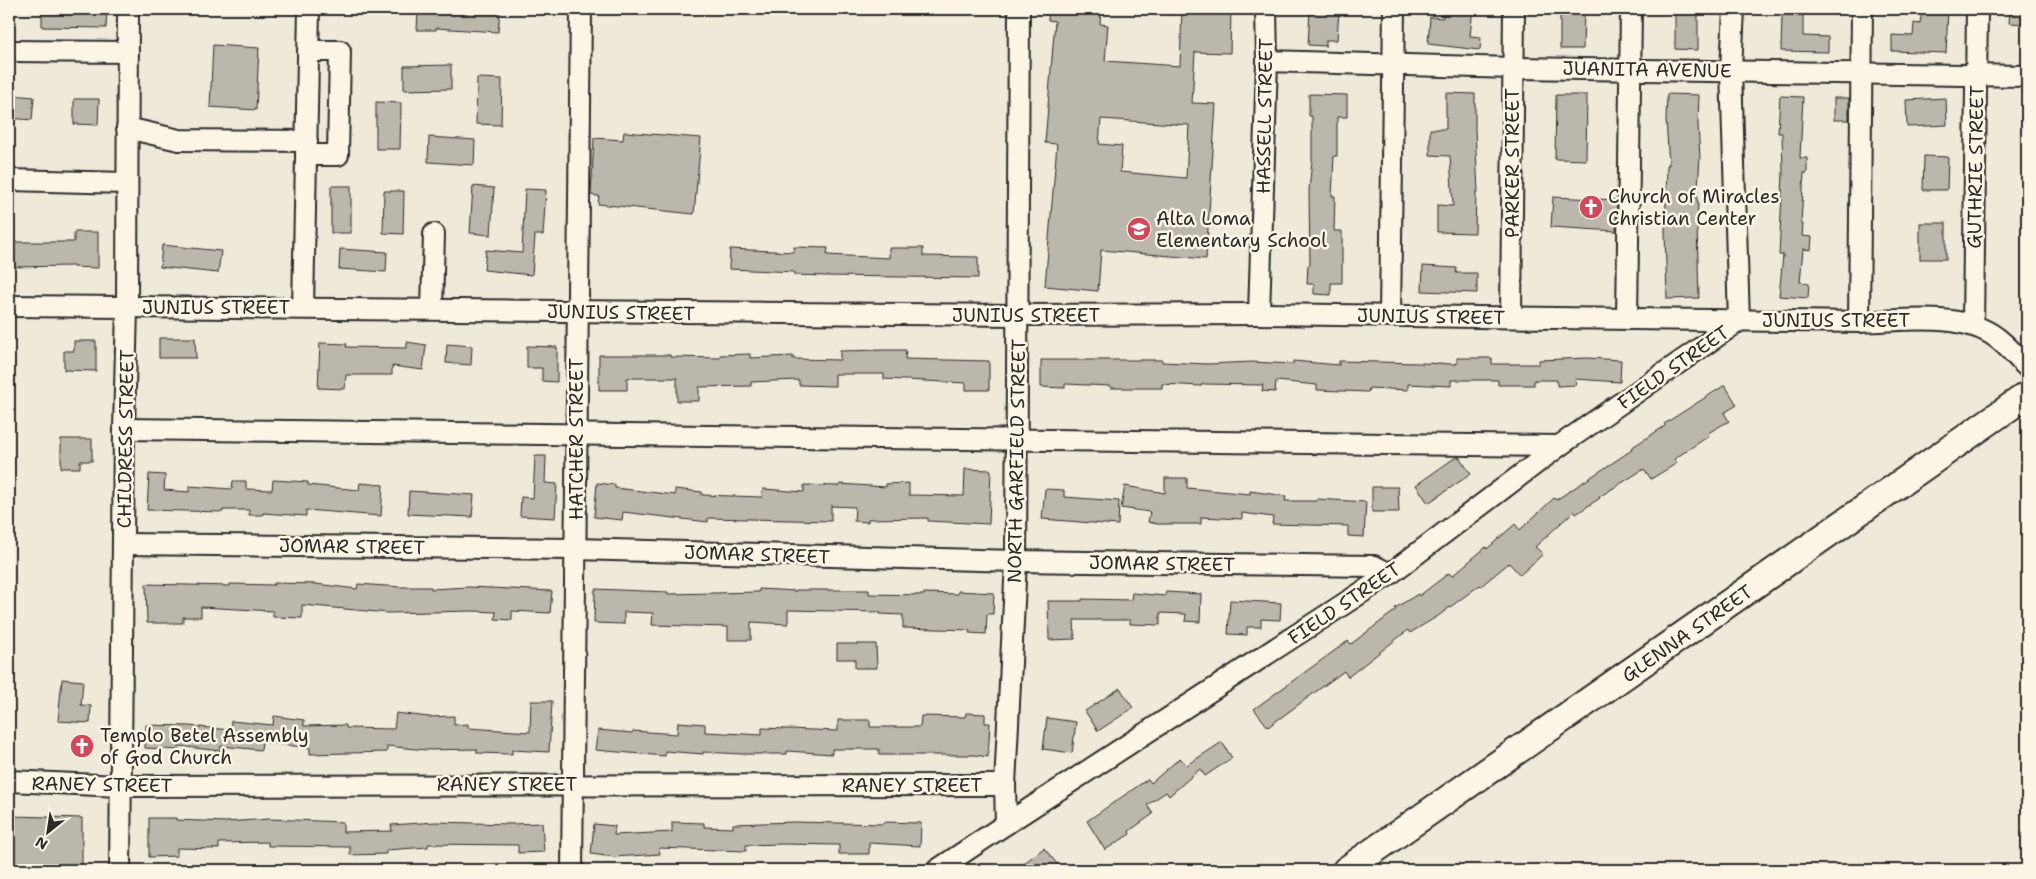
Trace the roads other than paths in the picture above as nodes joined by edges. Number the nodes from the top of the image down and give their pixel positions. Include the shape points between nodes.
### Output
1 (128, 9) edge
2 (309, 9) edge
3 (581, 9) edge
4 (1019, 9) edge
5 (1266, 9) edge
6 (1394, 9) edge
7 (1514, 9) edge
8 (1631, 9) edge
9 (1734, 9) edge
10 (1862, 9) edge
11 (1977, 9) edge
12 (9, 51) edge
13 (308, 51) junction
14 (128, 52) junction
15 (1267, 61) junction
16 (1393, 65) junction
17 (1513, 68) junction
18 (1630, 69) junction
19 (1731, 70) junction
20 (1862, 72) junction
21 (1976, 74) junction
22 (2027, 76) edge
23 (127, 128) junction
24 (306, 148) junction
25 (9, 180) edge
26 (126, 183) junction
27 (434, 234) dead end
28 (9, 306) edge
29 (127, 307) junction
30 (304, 308) junction
31 (432, 310) junction
32 (577, 312) junction
33 (1259, 314) junction
34 (1018, 315) junction
35 (1390, 316) junction
36 (1511, 317) junction
37 (1627, 319) junction
38 (1739, 321) junction
39 (1859, 322) junction
40 (1973, 325) junction
41 (2027, 367) edge
42 (2027, 396) edge
43 (124, 429) junction
44 (577, 434) junction
45 (1017, 440) junction
46 (1560, 446) junction
47 (123, 544) junction
48 (576, 548) junction
49 (1016, 561) junction
50 (1390, 574) junction
51 (9, 781) edge
52 (573, 784) junction
53 (1005, 785) junction
54 (120, 786) junction
55 (1006, 824) junction
56 (120, 870) edge
57 (572, 870) edge
58 (938, 870) edge
59 (1346, 870) edge

1 - 14 street, CHILDRESS STREET
2 - 13 street
3 - 32 street, HATCHER STREET
4 - 34 street, NORTH GARFIELD STREET
5 - 15 street, HASSELL STREET
6 - 16 street
7 - 17 street, PARKER STREET
8 - 18 street
9 - 19 street
10 - 20 street
11 - 21 street, GUTHRIE STREET
12 - 14 street
13 - 24 street
13 - 24 street via 340,51 338,155
14 - 23 street, CHILDRESS STREET
15 - 16 street, JUANITA AVENUE
15 - 33 street, HASSELL STREET
16 - 17 street, JUANITA AVENUE
16 - 35 street
17 - 18 street, JUANITA AVENUE
17 - 36 street, PARKER STREET
18 - 19 street, JUANITA AVENUE
18 - 37 street
19 - 20 street, JUANITA AVENUE
19 - 38 street
20 - 21 street, JUANITA AVENUE
20 - 39 street
21 - 22 street, JUANITA AVENUE
21 - 40 street, GUTHRIE STREET
23 - 24 street via 179,140
23 - 26 street, CHILDRESS STREET
24 - 30 street
25 - 26 street
26 - 29 street, CHILDRESS STREET
27 - 31 street
28 - 29 street, JUNIUS STREET
29 - 30 street, JUNIUS STREET
29 - 43 street, CHILDRESS STREET
30 - 31 street, JUNIUS STREET
31 - 32 street, JUNIUS STREET
32 - 34 street, JUNIUS STREET
32 - 44 street, HATCHER STREET
33 - 34 street, JUNIUS STREET
33 - 35 street, JUNIUS STREET
34 - 45 street, NORTH GARFIELD STREET
35 - 36 street, JUNIUS STREET
36 - 37 street, JUNIUS STREET
37 - 38 street, JUNIUS STREET
38 - 39 street, JUNIUS STREET
38 - 46 street, FIELD STREET
39 - 40 street, JUNIUS STREET via 1932,319
40 - 41 street, JUNIUS STREET via 1997,337
42 - 59 main road, GLENNA STREET
43 - 44 street
43 - 47 street, CHILDRESS STREET
44 - 45 street
44 - 48 street, HATCHER STREET
45 - 46 street
45 - 49 street, NORTH GARFIELD STREET
46 - 50 street, FIELD STREET
47 - 48 street, JOMAR STREET
47 - 54 street, CHILDRESS STREET
48 - 49 street, JOMAR STREET
48 - 52 street, HATCHER STREET
49 - 50 street, JOMAR STREET via 1374,566
49 - 53 street, NORTH GARFIELD STREET
50 - 55 street, FIELD STREET
51 - 54 street, RANEY STREET
52 - 53 street, RANEY STREET
52 - 54 street, RANEY STREET
52 - 57 street, HATCHER STREET
53 - 55 street, NORTH GARFIELD STREET
54 - 56 street, CHILDRESS STREET
55 - 58 street, FIELD STREET

